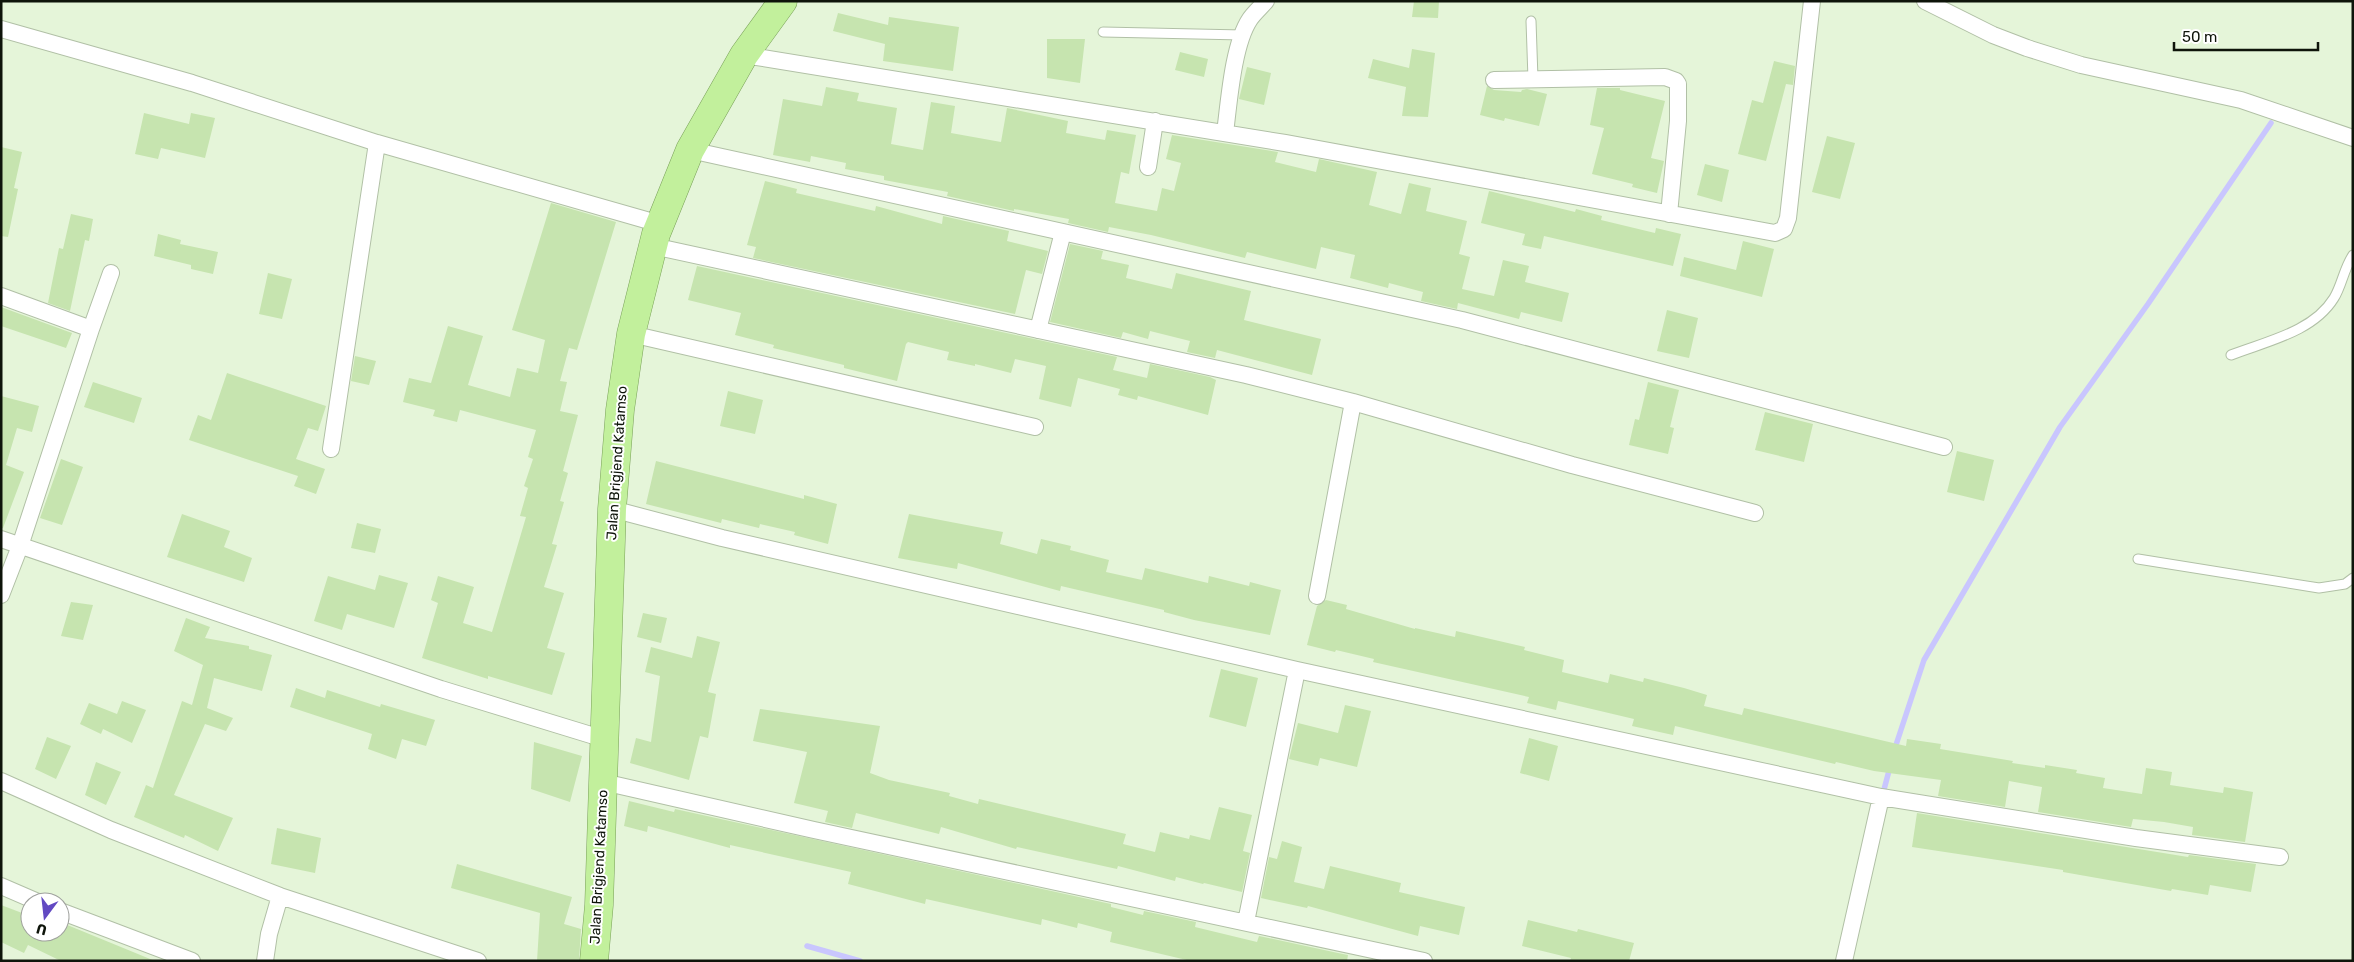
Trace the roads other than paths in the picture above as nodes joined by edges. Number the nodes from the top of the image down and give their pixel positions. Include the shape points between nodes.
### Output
1 (782, 1) edge
2 (1266, 1) edge
3 (1812, 1) edge
4 (1925, 1) edge
5 (1531, 21) dead end
6 (1, 29) edge
7 (1103, 32) dead end
8 (1243, 35) junction
9 (744, 55) junction
10 (1533, 79) junction
11 (1494, 80) dead end
12 (1156, 121) junction
13 (1225, 133) junction
14 (2353, 138) edge
15 (377, 143) junction
16 (690, 150) junction
17 (1148, 167) dead end
18 (1669, 214) junction
19 (1062, 232) junction
20 (656, 235) junction
21 (2353, 256) edge
22 (111, 273) dead end
23 (1, 296) edge
24 (91, 329) junction
25 (1038, 330) junction
26 (631, 334) junction
27 (2231, 355) dead end
28 (1353, 402) junction
29 (1035, 427) dead end
30 (1944, 447) dead end
31 (330, 449) dead end
32 (612, 509) junction
33 (1754, 513) dead end
34 (1, 539) edge
35 (20, 546) junction
36 (2138, 559) dead end
37 (2353, 578) edge
38 (1, 595) edge
39 (1317, 596) dead end
40 (1297, 670) junction
41 (604, 738) junction
42 (1, 781) edge
43 (603, 782) junction
44 (1881, 797) junction
45 (2280, 857) dead end
46 (1, 886) edge
47 (20, 894) edge
48 (280, 896) junction
49 (70, 915) edge
50 (1246, 922) junction
51 (192, 961) edge
52 (265, 961) edge
53 (478, 961) edge
54 (594, 961) edge
55 (1424, 961) edge
56 (1844, 961) edge

1 - 9 highway, Jalan Brigjend Katamso
2 - 8 street via 1250,19
3 - 18 street via 1788,218 1784,229 1774,234
4 - 14 street via 2027,48 2081,65 2241,100
5 - 10 lane
6 - 15 street via 192,83
7 - 8 lane
8 - 13 street via 1231,84
9 - 12 street
9 - 16 highway, Jalan Brigjend Katamso
10 - 11 street
10 - 18 street via 1666,77 1676,81 1678,121
12 - 13 street
12 - 17 street
13 - 18 street
15 - 20 street
15 - 31 street
16 - 19 street
16 - 20 highway, Jalan Brigjend Katamso
19 - 25 street
19 - 30 street via 1462,320
20 - 25 street
20 - 26 highway, Jalan Brigjend Katamso
21 - 27 lane via 2335,297 2322,314 2302,327
22 - 24 street
23 - 24 street
24 - 35 street
25 - 28 street
26 - 29 street
26 - 32 highway, Jalan Brigjend Katamso via 620,410
28 - 33 street
28 - 39 street
32 - 40 street via 722,538
32 - 41 highway, Jalan Brigjend Katamso
34 - 35 street
35 - 38 street
35 - 41 street via 432,686
36 - 37 lane via 2319,588 2345,584
40 - 44 street
40 - 50 street
41 - 43 highway, Jalan Brigjend Katamso
42 - 48 street via 111,830
43 - 50 street
43 - 54 highway, Jalan Brigjend Katamso
44 - 45 street via 2136,838
44 - 56 street
46 - 47 street
48 - 52 street
48 - 53 street
49 - 51 street
50 - 55 street

